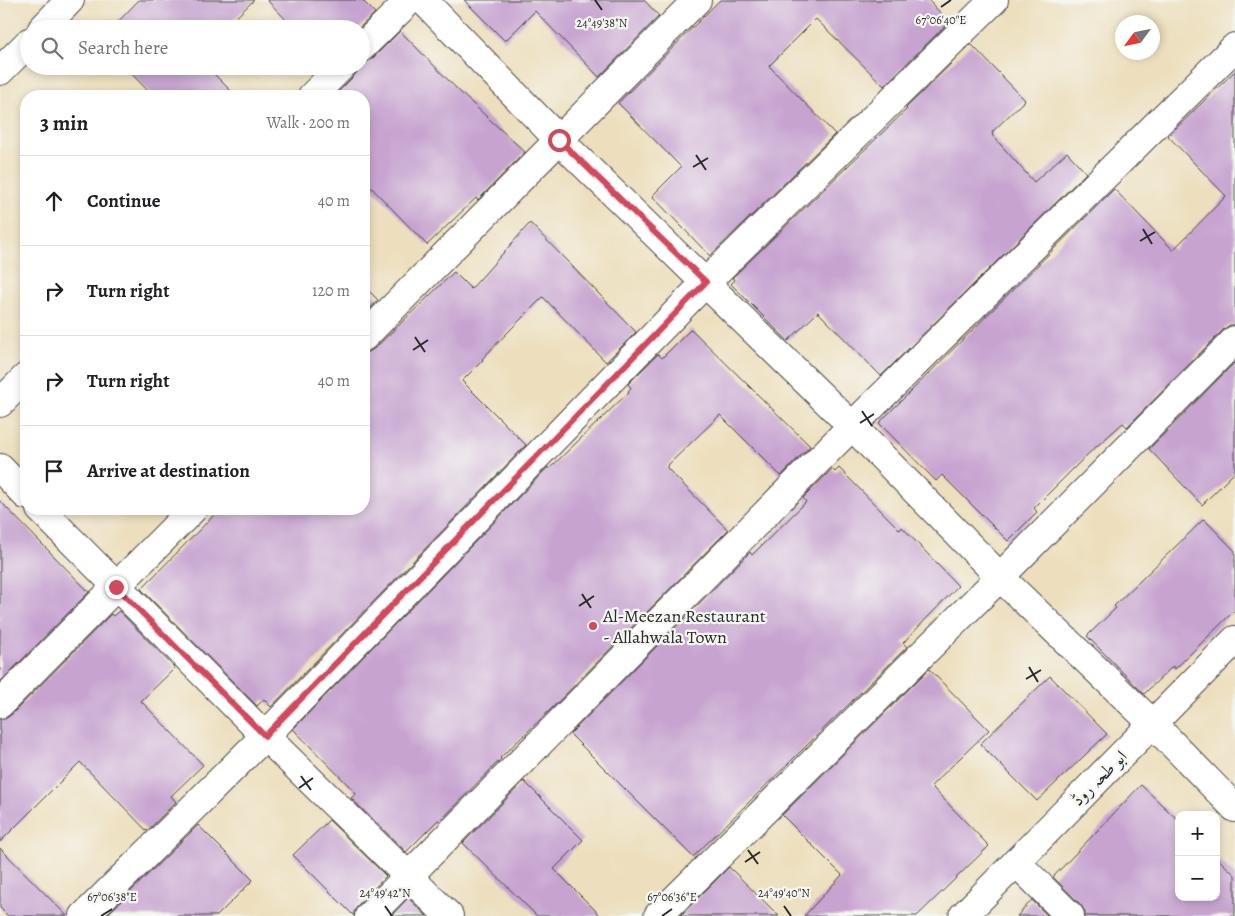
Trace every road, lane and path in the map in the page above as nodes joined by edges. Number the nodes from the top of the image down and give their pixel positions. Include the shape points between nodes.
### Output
1 (70, 0) edge
2 (410, 0) edge
3 (423, 0) edge
4 (697, 0) edge
5 (994, 0) edge
6 (51, 20) edge
7 (370, 39) edge
8 (1235, 48) edge
9 (20, 51) edge
10 (0, 71) edge
11 (333, 75) edge
12 (318, 90) edge
13 (559, 140) junction
14 (706, 282) junction
15 (370, 331) edge
16 (1235, 340) edge
17 (20, 383) edge
18 (0, 402) edge
19 (852, 426) junction
20 (0, 468) edge
21 (20, 489) edge
22 (46, 515) edge
23 (187, 515) edge
24 (1000, 577) junction
25 (116, 587) junction
26 (1235, 640) edge
27 (0, 704) edge
28 (1152, 723) junction
29 (265, 736) junction
30 (1235, 808) edge
31 (1016, 862) junction
32 (409, 876) junction
33 (84, 916) edge
34 (369, 916) edge
35 (450, 916) edge
36 (658, 916) edge
37 (963, 916) edge
38 (1070, 916) edge

1 - 6 street
2 - 7 street
3 - 13 street
4 - 13 street
5 - 14 street
8 - 19 street
9 - 10 street
11 - 12 street
13 - 14 street
13 - 15 street
14 - 19 street
14 - 29 street
16 - 24 street
17 - 18 street
19 - 24 street
19 - 32 street
20 - 21 street
22 - 25 street
23 - 25 street
24 - 28 street
24 - 36 street
25 - 27 street
25 - 29 street
26 - 28 street, ابو طحہ روڈ
28 - 30 street
28 - 31 street, ابو طحہ روڈ
29 - 32 street
29 - 33 street
31 - 37 street, ابو طحہ روڈ
31 - 38 street
32 - 34 street
32 - 35 street

